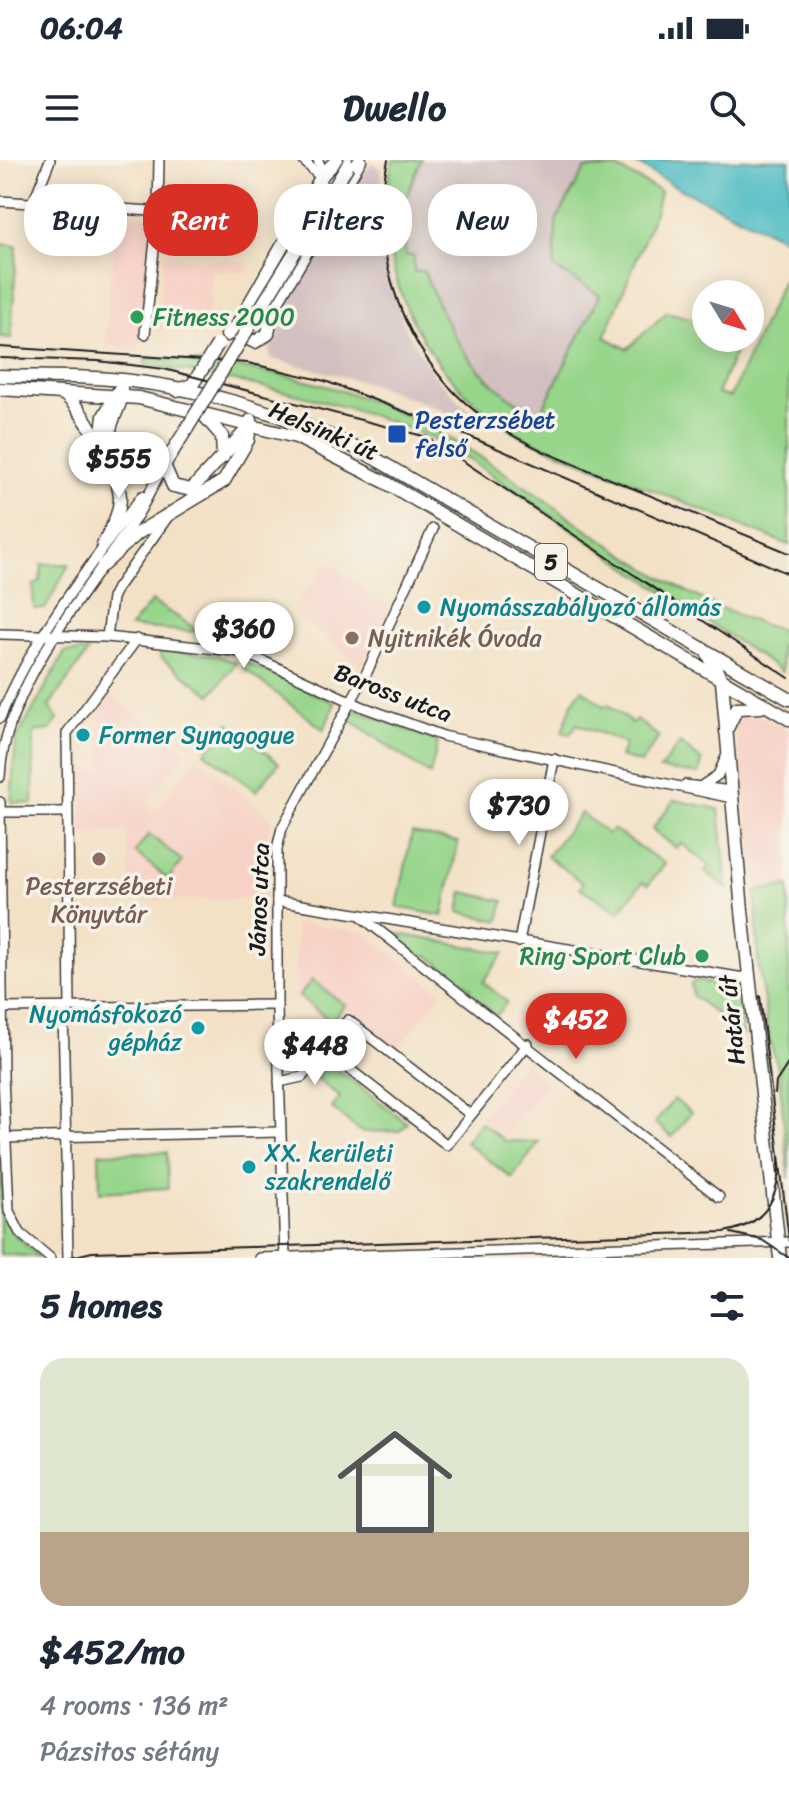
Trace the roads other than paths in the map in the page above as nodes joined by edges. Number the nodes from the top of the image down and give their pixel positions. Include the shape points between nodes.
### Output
1 (50, 160) edge
2 (318, 160) edge
3 (331, 160) edge
4 (305, 161) edge
5 (350, 161) edge
6 (157, 163) edge
7 (323, 174) junction
8 (41, 184) edge
9 (157, 184) edge
10 (0, 201) edge
11 (24, 202) edge
12 (154, 256) edge
13 (231, 332) junction
14 (145, 334) dead end
15 (204, 366) junction
16 (0, 376) edge
17 (0, 389) edge
18 (175, 390) junction
19 (121, 391) junction
20 (59, 392) junction
21 (220, 399) junction
22 (240, 404) junction
23 (199, 410) junction
24 (252, 424) junction
25 (269, 428) junction
26 (248, 440) junction
27 (341, 441) junction
28 (100, 450) junction
29 (223, 457) junction
30 (162, 470) junction
31 (169, 515) junction
32 (433, 529) dead end
33 (103, 544) junction
34 (103, 565) junction
35 (0, 634) edge
36 (57, 635) junction
37 (45, 636) junction
38 (107, 637) junction
39 (137, 639) junction
40 (706, 651) junction
41 (691, 662) junction
42 (722, 681) junction
43 (770, 688) junction
44 (789, 699) edge
45 (351, 701) junction
46 (722, 707) junction
47 (771, 709) junction
48 (0, 718) edge
49 (789, 719) edge
50 (725, 737) junction
51 (727, 753) junction
52 (554, 759) junction
53 (0, 777) edge
54 (678, 784) junction
55 (703, 785) junction
56 (732, 795) junction
57 (0, 802) edge
58 (1, 812) edge
59 (67, 812) junction
60 (277, 901) junction
61 (360, 916) junction
62 (519, 942) junction
63 (750, 979) junction
64 (277, 1005) junction
65 (1, 1008) edge
66 (67, 1008) junction
67 (528, 1044) junction
68 (325, 1050) junction
69 (279, 1082) junction
70 (471, 1115) junction
71 (280, 1132) junction
72 (67, 1137) junction
73 (2, 1138) edge
74 (719, 1197) dead end
75 (784, 1242) edge
76 (630, 1253) edge
77 (498, 1255) edge
78 (50, 1258) edge
79 (68, 1258) edge
80 (259, 1258) edge
81 (285, 1258) edge
82 (780, 1258) edge

1 - 8 street
2 - 7 street
3 - 7 street
4 - 7 street
5 - 7 main road
5 - 13 main road via 272,310 268,334 255,342
5 - 30 main road, bridge
6 - 9 street
7 - 13 main road
10 - 11 street
12 - 14 street
13 - 15 main road, bridge
15 - 18 main road via 192,385
15 - 21 main road via 205,384
16 - 19 main road, Helsinki út / 5
17 - 20 main road, Helsinki út / 5
18 - 19 main road, Helsinki út / 5
18 - 21 main road, Helsinki út / 5
19 - 20 main road, Helsinki út / 5
19 - 23 main road, Helsinki út / 5
19 - 28 main road via 101,427
19 - 30 main road via 110,436 118,459 140,474
20 - 28 main road via 78,408
21 - 22 main road, Helsinki út / 5
22 - 24 main road
22 - 27 main road, Helsinki út / 5
23 - 24 main road, Helsinki út / 5
23 - 29 main road via 222,436
24 - 25 main road, Helsinki út / 5
24 - 26 main road
24 - 27 main road via 265,419
24 - 29 main road
25 - 26 main road
25 - 41 main road, Helsinki út / 5 via 363,469
26 - 31 main road via 224,481
27 - 40 main road, Helsinki út / 5
28 - 33 main road via 120,497
29 - 30 main road via 191,490 173,486
30 - 33 street
30 - 34 street
31 - 34 main road via 138,533
31 - 38 street via 117,588
32 - 45 street, János utca
33 - 37 street
34 - 36 street
35 - 37 street, Baross utca
36 - 37 street, Baross utca
36 - 38 street, Baross utca
36 - 53 street via 15,709
37 - 48 street
38 - 39 street, Baross utca
39 - 45 street, Baross utca via 243,652
39 - 59 street via 67,733
40 - 42 main road
40 - 43 main road, 5
41 - 42 main road, Helsinki út / 5
41 - 46 main road
42 - 43 main road via 735,677
42 - 46 main road, Határ út
42 - 47 main road, 5
43 - 44 main road, 5
45 - 52 street, Baross utca via 443,736
45 - 60 street, János utca via 282,828
46 - 50 main road, Határ út
47 - 49 main road, 5
47 - 50 main road via 737,708
50 - 51 main road, Határ út
51 - 55 street via 722,769
51 - 56 main road, Határ út
52 - 54 street, Baross utca
52 - 62 street
54 - 55 street, Baross utca
54 - 56 street, Baross utca via 700,793
55 - 56 street, Baross utca
56 - 63 main road, Határ út
57 - 58 street
58 - 59 street
58 - 65 street
59 - 66 street
60 - 61 street
60 - 64 street, János utca
61 - 62 street
61 - 67 street
62 - 63 street
63 - 75 main road, Határ út
64 - 66 street
64 - 69 street, János utca
65 - 66 street
65 - 73 street
66 - 72 street
67 - 70 street
67 - 74 street
68 - 69 street via 302,1077
68 - 70 street via 447,1145
68 - 70 street via 348,1020
69 - 71 street, János utca
71 - 72 street
71 - 81 street, János utca
72 - 73 street
72 - 79 street
73 - 78 street via 13,1223
75 - 76 street
75 - 82 main road, Határ út
76 - 77 street
77 - 81 street
80 - 81 street

